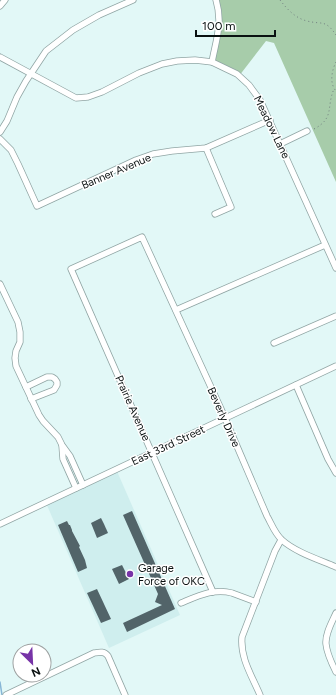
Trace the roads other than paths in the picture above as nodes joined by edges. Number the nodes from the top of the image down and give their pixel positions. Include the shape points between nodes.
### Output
1 (5, 0) edge
2 (133, 0) edge
3 (216, 0) edge
4 (0, 6) edge
5 (0, 57) edge
6 (212, 62) junction
7 (31, 73) junction
8 (270, 120) junction
9 (0, 132) edge
10 (307, 132) dead end
11 (0, 140) edge
12 (280, 144) junction
13 (206, 148) junction
14 (215, 214) dead end
15 (325, 245) junction
16 (336, 268) edge
17 (72, 270) joint
18 (0, 286) edge
19 (6, 298) junction
20 (0, 301) edge
21 (176, 310) junction
22 (336, 316) edge
23 (274, 343) dead end
24 (336, 366) edge
25 (296, 385) junction
26 (26, 387) junction
27 (31, 399) junction
28 (225, 418) junction
29 (62, 445) junction
30 (153, 452) junction
31 (72, 459) junction
32 (64, 462) junction
33 (336, 473) edge
34 (84, 485) junction
35 (76, 488) junction
36 (0, 524) edge
37 (281, 540) junction
38 (336, 567) edge
39 (213, 592) junction
40 (256, 602) junction
41 (181, 603) dead end
42 (336, 613) edge
43 (336, 672) edge
44 (6, 695) edge
45 (125, 695) edge
46 (260, 695) edge

1 - 4 street
2 - 7 street via 73,30 46,51
3 - 6 street via 219,28
5 - 7 street, Meadow Lane
6 - 7 street, Meadow Lane via 195,60 162,64 102,92 82,98 76,98
6 - 8 street, Meadow Lane via 237,74 249,85
7 - 9 street
8 - 12 street, Meadow Lane
8 - 13 street, Banner Avenue
10 - 12 street
11 - 13 street, Banner Avenue via 11,150 37,206 153,154
12 - 15 street, Meadow Lane
13 - 14 street via 231,207
15 - 16 street, Meadow Lane
15 - 21 street
17 - 21 street, Beverly Drive via 142,237
17 - 30 street, Prairie Avenue
18 - 19 street
19 - 20 street
19 - 26 street via 18,322 20,342 14,358
21 - 28 street, Beverly Drive
22 - 23 street
24 - 25 street, East 33rd Street
25 - 28 street, East 33rd Street
25 - 33 street
26 - 27 street
26 - 27 street via 47,377 57,382 54,390
27 - 29 street via 43,421
28 - 30 street, East 33rd Street
28 - 37 street, Beverly Drive via 267,516
29 - 31 street
29 - 32 street
30 - 34 street, East 33rd Street
30 - 39 street, Prairie Avenue
31 - 32 street
31 - 34 street
32 - 35 street
34 - 35 street, East 33rd Street
35 - 36 street, East 33rd Street
37 - 38 street, Beverly Drive
37 - 40 street
39 - 40 street via 232,593
39 - 41 street
40 - 46 street via 242,637 242,646 244,658
42 - 43 street via 326,643
44 - 45 street via 99,652 104,652 110,659

